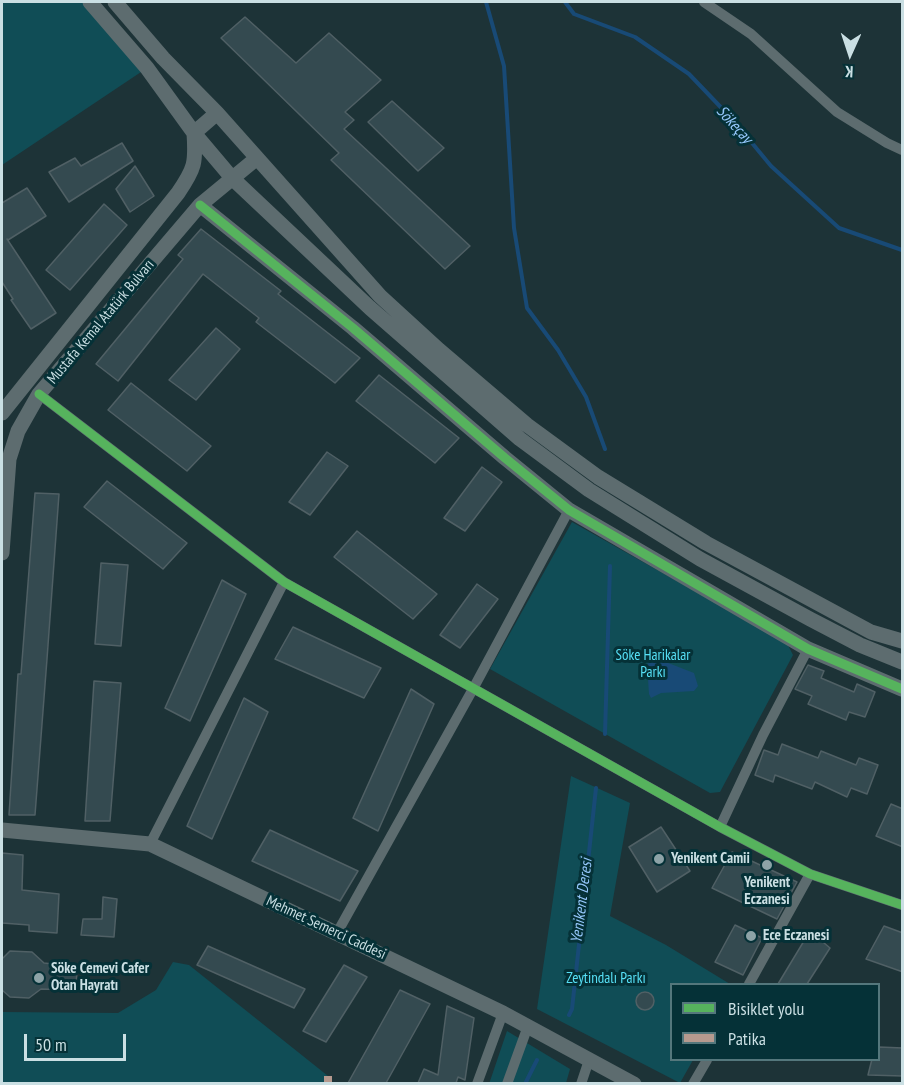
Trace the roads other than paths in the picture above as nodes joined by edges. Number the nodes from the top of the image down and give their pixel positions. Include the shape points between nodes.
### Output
1 (90, 2) edge
2 (115, 2) edge
3 (704, 2) edge
4 (217, 113) junction
5 (194, 133) junction
6 (903, 150) edge
7 (257, 158) junction
8 (232, 178) junction
9 (200, 205) junction
10 (39, 394) junction
11 (2, 413) edge
12 (6, 452) edge
13 (569, 510) junction
14 (2, 553) edge
15 (284, 582) junction
16 (903, 641) edge
17 (808, 649) junction
18 (903, 662) edge
19 (473, 689) junction
20 (903, 689) edge
21 (720, 826) junction
22 (2, 830) edge
23 (150, 844) junction
24 (810, 874) junction
25 (903, 905) edge
26 (337, 933) junction
27 (749, 983) edge
28 (503, 1013) junction
29 (528, 1026) junction
30 (589, 1060) junction
31 (706, 1061) edge
32 (477, 1083) edge
33 (507, 1083) edge
34 (581, 1083) edge
35 (634, 1083) edge
36 (693, 1083) edge

1 - 5 street via 147,68
2 - 4 street
3 - 6 street via 751,34 837,112
4 - 5 street
4 - 7 street
5 - 8 street
5 - 11 street, Mustafa Kemal Atatürk Bulvarı via 196,158 178,193
7 - 8 street, Mustafa Kemal Atatürk Bulvarı
7 - 16 street via 380,296 527,425 598,477 706,543 871,632
8 - 9 street, Mustafa Kemal Atatürk Bulvarı
8 - 18 street via 427,359 520,439 589,490 700,559 810,620
9 - 10 street, Mustafa Kemal Atatürk Bulvarı
9 - 13 street
10 - 12 street, Mustafa Kemal Atatürk Bulvarı
10 - 15 street
12 - 14 street, Mustafa Kemal Atatürk Bulvarı via 9,459
13 - 17 street
13 - 19 street
15 - 19 street
15 - 23 street
17 - 20 street
17 - 21 street
19 - 21 street
19 - 26 street
21 - 24 street
22 - 23 street, Mehmet Semerci Caddesi
23 - 26 street, Mehmet Semerci Caddesi
24 - 25 street
24 - 27 street
26 - 28 street, Mehmet Semerci Caddesi
28 - 29 street, Mehmet Semerci Caddesi
28 - 32 street
29 - 30 street, Mehmet Semerci Caddesi
29 - 33 street
30 - 34 street
30 - 35 street, Mehmet Semerci Caddesi
31 - 36 street

